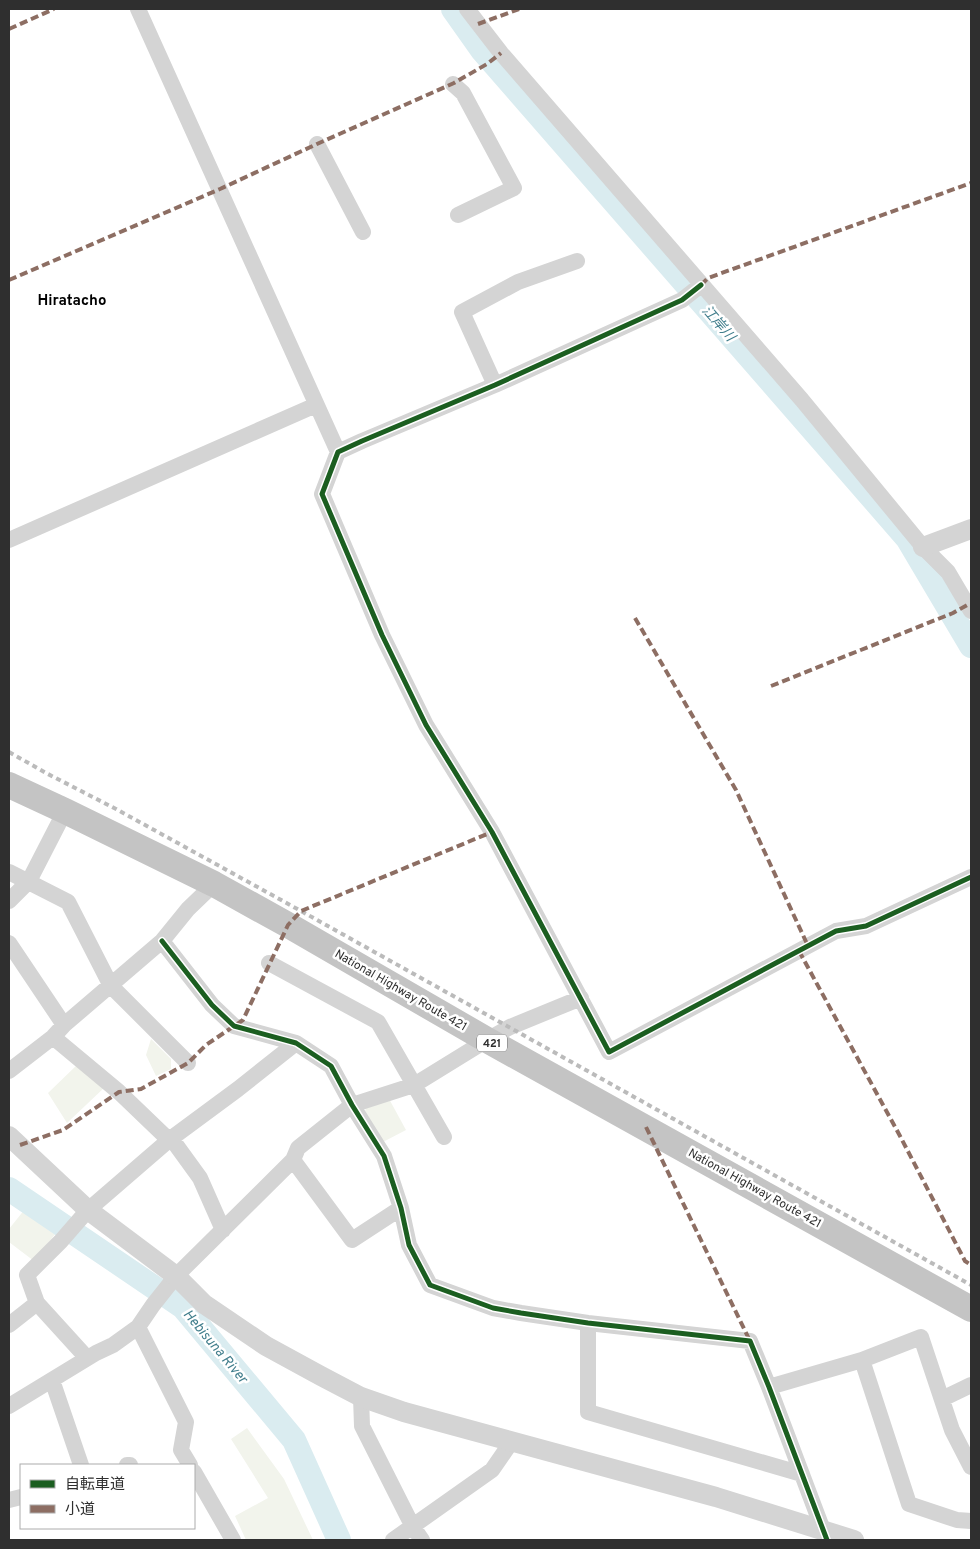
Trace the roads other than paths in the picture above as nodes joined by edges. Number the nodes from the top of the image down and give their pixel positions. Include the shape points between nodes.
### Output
1 (138, 9) edge
2 (467, 9) edge
3 (452, 84) dead end
4 (317, 144) dead end
5 (458, 214) dead end
6 (363, 232) dead end
7 (577, 261) dead end
8 (695, 290) junction
9 (495, 385) junction
10 (316, 405) junction
11 (338, 452) junction
12 (971, 529) edge
13 (9, 540) edge
14 (923, 547) junction
15 (971, 611) edge
16 (9, 785) edge
17 (66, 810) junction
18 (9, 872) edge
19 (971, 877) edge
20 (29, 881) junction
21 (214, 884) junction
22 (9, 901) edge
23 (162, 941) junction
24 (9, 943) edge
25 (269, 963) dead end
26 (111, 986) junction
27 (581, 998) junction
28 (64, 1024) junction
29 (53, 1037) junction
30 (487, 1040) junction
31 (296, 1043) junction
32 (188, 1063) dead end
33 (9, 1071) edge
34 (414, 1085) junction
35 (352, 1106) junction
36 (444, 1137) dead end
37 (170, 1139) junction
38 (12, 1143) edge
39 (293, 1160) junction
40 (401, 1208) junction
41 (88, 1210) junction
42 (222, 1230) junction
43 (176, 1276) junction
44 (37, 1303) junction
45 (971, 1309) edge
46 (588, 1323) junction
47 (9, 1325) edge
48 (138, 1327) junction
49 (87, 1358) junction
50 (862, 1360) junction
51 (52, 1380) junction
52 (971, 1385) edge
53 (769, 1387) junction
54 (361, 1397) junction
55 (942, 1399) junction
56 (9, 1406) edge
57 (512, 1442) junction
58 (81, 1464) edge
59 (189, 1464) edge
60 (971, 1467) edge
61 (195, 1474) edge
62 (802, 1474) junction
63 (971, 1520) edge
64 (417, 1534) edge
65 (825, 1536) edge
66 (233, 1540) edge
67 (393, 1540) edge
68 (854, 1540) edge

1 - 10 street
2 - 8 street
3 - 5 street via 463,93 514,188
4 - 6 street
7 - 9 street via 518,282 462,312
8 - 9 street via 682,300
8 - 14 street via 802,400
9 - 11 street
10 - 11 street
10 - 13 street
11 - 27 street via 322,494 382,635 426,725 492,832
12 - 14 street
14 - 15 street via 948,572
16 - 17 highway, National Highway Route 421 / 421
17 - 20 street
17 - 21 highway, National Highway Route 421 / 421
18 - 20 street
19 - 27 street via 866,926 836,931 610,1052
20 - 22 street
20 - 26 street via 68,902
21 - 23 street
21 - 30 highway, National Highway Route 421 / 421
23 - 26 street
23 - 31 street via 212,1005 234,1026
24 - 28 street
25 - 34 street via 378,1022
26 - 28 street
26 - 32 street
27 - 30 street
28 - 29 street
29 - 33 street
29 - 37 street
30 - 34 street
30 - 45 highway, National Highway Route 421 / 421
31 - 35 street via 331,1066
31 - 37 street
34 - 35 street
34 - 36 street
35 - 39 street via 298,1148
35 - 40 street via 384,1156
37 - 41 street
37 - 42 street via 200,1178
38 - 41 street
39 - 40 street via 352,1240
39 - 42 street
40 - 46 street via 409,1245 430,1285 493,1308
41 - 43 street
41 - 44 street via 27,1275
42 - 43 street
43 - 48 street
43 - 54 street via 204,1304 266,1346
44 - 47 street
44 - 49 street
46 - 53 street via 750,1341
46 - 62 street via 588,1412
48 - 49 street
48 - 59 street via 186,1422 181,1450
49 - 51 street
50 - 53 street
50 - 55 street via 921,1337
50 - 63 street via 909,1504 957,1520
51 - 56 street
51 - 58 street
52 - 55 street
53 - 62 street
54 - 57 street
54 - 64 street via 362,1426
55 - 60 street via 952,1430
57 - 64 street via 492,1470
57 - 65 street via 716,1497
61 - 66 street
62 - 65 street
64 - 67 street
65 - 68 street

